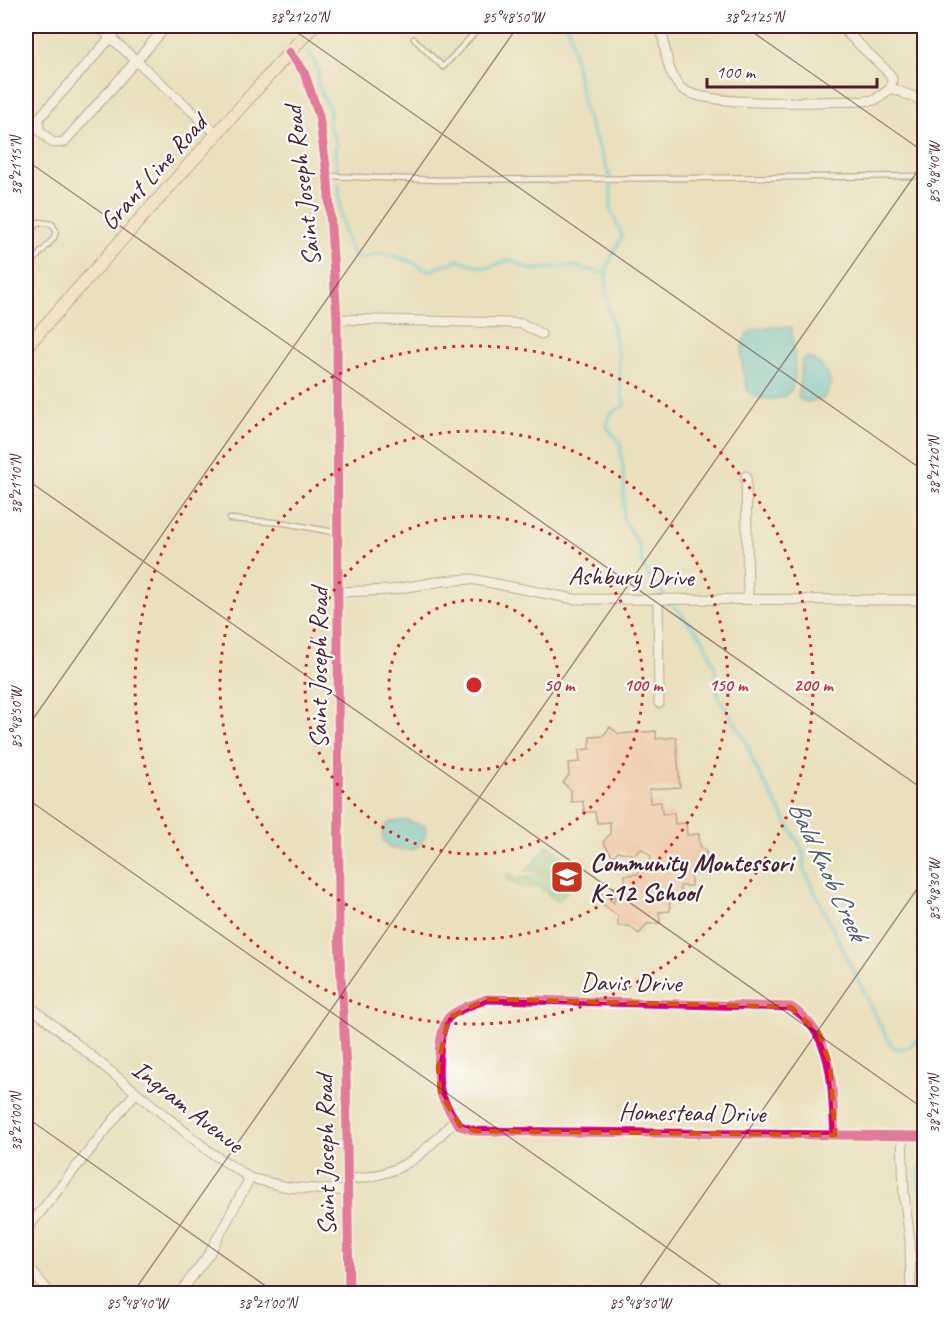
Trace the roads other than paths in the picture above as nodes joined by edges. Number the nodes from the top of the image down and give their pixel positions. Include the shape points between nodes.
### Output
1 (98, 26) edge
2 (121, 26) edge
3 (167, 26) edge
4 (313, 26) edge
5 (481, 26) edge
6 (661, 26) edge
7 (840, 26) edge
8 (110, 37) junction
9 (414, 39) dead end
10 (289, 52) junction
11 (136, 61) junction
12 (891, 88) junction
13 (924, 101) edge
14 (217, 134) junction
15 (327, 176) junction
16 (924, 176) edge
17 (26, 235) edge
18 (26, 269) edge
19 (337, 319) junction
20 (541, 334) dead end
21 (26, 347) edge
22 (746, 476) dead end
23 (230, 519) dead end
24 (339, 533) junction
25 (339, 592) junction
26 (748, 599) junction
27 (659, 600) junction
28 (924, 600) edge
29 (659, 703) dead end
30 (26, 1003) edge
31 (136, 1092) junction
32 (458, 1123) junction
33 (835, 1135) junction
34 (902, 1135) junction
35 (924, 1136) edge
36 (250, 1178) junction
37 (346, 1180) junction
38 (347, 1191) junction
39 (26, 1230) edge
40 (26, 1265) edge
41 (51, 1293) edge
42 (179, 1293) edge
43 (349, 1293) edge
44 (910, 1293) edge

1 - 8 street
2 - 8 street
3 - 11 street
4 - 10 main road, Grant Line Road
5 - 9 lane via 443,66
6 - 12 street via 672,74 686,93 697,97 863,101 875,100
7 - 12 street via 888,72
8 - 11 street
8 - 11 street via 39,118 39,130 53,143 64,142
10 - 14 main road, Grant Line Road
10 - 15 street, Saint Joseph Road via 311,89
11 - 14 street
12 - 13 street
14 - 21 main road, Grant Line Road
15 - 16 lane via 450,180
15 - 19 street, Saint Joseph Road
17 - 18 lane via 39,222 52,224 56,231
19 - 20 street via 511,323 523,324
19 - 24 street, Saint Joseph Road
22 - 26 street
23 - 24 lane via 285,523
24 - 25 street, Saint Joseph Road
25 - 27 street, Ashbury Drive via 390,590 471,579 574,599
25 - 37 street, Saint Joseph Road via 339,939 346,1070
26 - 27 street, Ashbury Drive
26 - 28 street, Ashbury Drive
27 - 29 street
30 - 31 street, Ingram Avenue
31 - 36 street, Ingram Avenue via 210,1152
31 - 39 street
32 - 33 street, Homestead Drive via 489,1131
32 - 33 street, Davis Drive via 440,1092 438,1067 443,1029 448,1018 460,1009 487,999 791,1007 804,1015 824,1044 830,1064
32 - 37 street via 400,1169 378,1177
33 - 34 street, Homestead Drive
34 - 35 street, Homestead Drive
34 - 44 street via 911,1252
36 - 38 street, Ingram Avenue via 287,1187
36 - 42 street via 209,1254
37 - 38 street, Saint Joseph Road
38 - 43 street, Saint Joseph Road
40 - 41 street

